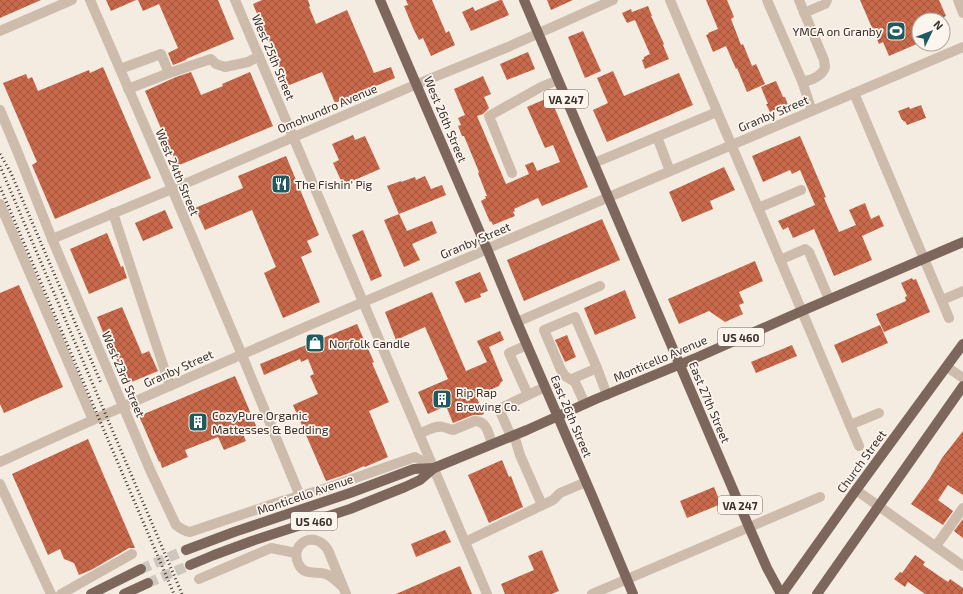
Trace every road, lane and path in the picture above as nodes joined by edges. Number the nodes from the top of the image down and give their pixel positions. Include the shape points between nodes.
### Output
1 (72, 0) edge
2 (90, 0) edge
3 (235, 0) edge
4 (380, 0) edge
5 (524, 0) edge
6 (613, 0) edge
7 (670, 0) edge
8 (767, 0) edge
9 (799, 0) edge
10 (827, 0) edge
11 (958, 0) edge
12 (804, 13) junction
13 (963, 13) edge
14 (0, 30) edge
15 (538, 33) junction
16 (963, 47) edge
17 (260, 56) junction
18 (120, 69) junction
19 (168, 73) junction
20 (558, 80) junction
21 (802, 82) junction
22 (417, 84) junction
23 (128, 89) junction
24 (854, 93) junction
25 (0, 110) edge
26 (812, 111) junction
27 (717, 112) junction
28 (294, 136) junction
29 (657, 137) junction
30 (732, 145) junction
31 (594, 163) junction
32 (670, 171) junction
33 (512, 173) dead end
34 (172, 189) junction
35 (801, 190) dead end
36 (609, 198) junction
37 (0, 204) edge
38 (758, 208) junction
39 (113, 214) junction
40 (52, 239) junction
41 (963, 242) edge
42 (486, 249) junction
43 (924, 259) junction
44 (780, 260) junction
45 (600, 286) dead end
46 (963, 291) edge
47 (829, 299) junction
48 (568, 300) junction
49 (942, 300) junction
50 (364, 302) junction
51 (802, 311) junction
52 (538, 313) junction
53 (575, 317) junction
54 (949, 318) dead end
55 (517, 322) junction
56 (544, 330) junction
57 (963, 344) edge
58 (527, 346) junction
59 (242, 354) junction
60 (680, 364) junction
61 (947, 367) junction
62 (597, 368) junction
63 (963, 378) edge
64 (572, 379) junction
65 (170, 386) junction
66 (963, 386) edge
67 (545, 387) junction
68 (528, 395) junction
69 (607, 395) junction
70 (585, 404) junction
71 (124, 406) junction
72 (880, 413) dead end
73 (558, 416) junction
74 (93, 420) junction
75 (850, 425) junction
76 (419, 434) junction
77 (512, 436) junction
78 (492, 444) junction
79 (859, 446) dead end
80 (0, 462) edge
81 (434, 468) junction
82 (586, 482) junction
83 (0, 484) edge
84 (856, 490) junction
85 (300, 496) junction
86 (820, 497) dead end
87 (542, 505) junction
88 (879, 506) junction
89 (963, 508) edge
90 (749, 526) junction
91 (465, 542) junction
92 (936, 546) junction
93 (186, 550) tunnel mouth
94 (296, 553) junction
95 (132, 554) dead end
96 (190, 565) tunnel mouth
97 (963, 566) edge
98 (141, 568) tunnel mouth
99 (199, 579) dead end
100 (626, 579) junction
101 (148, 583) tunnel mouth
102 (344, 591) edge
103 (51, 594) edge
104 (61, 594) edge
105 (91, 594) edge
106 (124, 594) edge
107 (487, 594) edge
108 (592, 594) edge
109 (633, 594) edge
110 (782, 594) edge
111 (817, 594) edge

1 - 14 street
2 - 18 street, West 24th Street
3 - 17 street, West 25th Street
4 - 22 main road, West 26th Street
5 - 15 main road, VA 247
6 - 15 street, Omohundro Avenue
7 - 27 street
8 - 21 street
9 - 12 street
10 - 12 street via 825,4
11 - 13 street
12 - 21 street via 825,67 815,79
15 - 20 main road, VA 247
15 - 22 street, Omohundro Avenue
16 - 24 street, Granby Street
17 - 19 street via 248,62 225,67 216,64 211,58
17 - 28 street, West 25th Street
18 - 19 street via 161,54
18 - 23 street, West 24th Street
19 - 23 street
20 - 31 main road, VA 247
20 - 33 street via 489,116
21 - 26 street
22 - 28 street, Omohundro Avenue
22 - 42 main road, West 26th Street
23 - 34 street, West 24th Street
24 - 26 street, Granby Street
24 - 43 street
25 - 40 street, West 23rd Street
26 - 30 street, Granby Street
27 - 29 street
27 - 30 street
28 - 34 street, Omohundro Avenue
28 - 50 street, West 25th Street
29 - 31 street
29 - 32 street
30 - 32 street, Granby Street
30 - 38 street
31 - 36 main road, VA 247
32 - 36 street, Granby Street
34 - 39 street, Omohundro Avenue
34 - 59 street, West 24th Street
35 - 38 street
36 - 42 street, Granby Street
36 - 60 main road, East 27th Street / VA 247
37 - 74 street
38 - 44 street
39 - 40 street, Omohundro Avenue
39 - 65 street
40 - 71 street, West 23rd Street
41 - 43 main road, Monticello Avenue / US 460
42 - 50 street, Granby Street
42 - 55 main road, East 26th Street
43 - 47 main road, Monticello Avenue / US 460
43 - 49 street
44 - 47 street via 805,249 809,252
44 - 51 street
45 - 48 street
46 - 49 street
47 - 51 main road, Monticello Avenue / US 460
48 - 52 street
48 - 53 street
49 - 54 street
50 - 59 street, Granby Street
50 - 76 street, West 25th Street
51 - 60 main road, Monticello Avenue / US 460
51 - 75 street
52 - 55 street
52 - 56 street
53 - 56 street
53 - 62 street
55 - 58 main road, East 26th Street
56 - 64 street via 561,370 565,376
57 - 61 main road, Church Street
58 - 67 main road, East 26th Street
58 - 68 street via 509,353
59 - 65 street, Granby Street
59 - 85 street, West 24th Street
60 - 69 main road, Monticello Avenue / US 460
60 - 90 main road, East 27th Street / VA 247
61 - 63 street
61 - 84 main road, Church Street
62 - 64 street
62 - 69 street
64 - 70 street
65 - 71 street, Granby Street
66 - 88 main road
67 - 68 street
67 - 73 main road, East 26th Street
68 - 77 street via 499,409
69 - 70 main road, Monticello Avenue / US 460
70 - 73 main road, Monticello Avenue / US 460
71 - 74 street, Granby Street
71 - 85 street, West 23rd Street via 151,472 180,529 190,532
72 - 75 street
73 - 77 main road, Monticello Avenue / US 460
73 - 82 main road, East 26th Street
74 - 80 street, Granby Street
75 - 79 street
76 - 78 street via 439,426 453,430 478,421 487,429
76 - 81 street, West 25th Street
77 - 78 main road, Monticello Avenue / US 460
77 - 87 street
78 - 81 main road, Monticello Avenue / US 460
81 - 85 street, West 23rd Street via 416,458
81 - 91 street, West 25th Street
81 - 93 main road, Monticello Avenue / US 460 via 414,469
81 - 96 main road, Monticello Avenue / US 460 via 420,480 380,498
82 - 87 street via 560,493
82 - 100 main road, East 26th Street
83 - 103 street
84 - 88 street
84 - 110 main road, Church Street
86 - 90 street
87 - 91 street
88 - 92 street
88 - 111 main road
89 - 92 street
90 - 100 street
90 - 110 main road, East 27th Street / VA 247 via 767,568
91 - 107 street, West 25th Street
92 - 97 street
94 - 99 street via 272,548
94 - 102 street via 299,566 304,571 326,574
94 - 102 street via 301,544 308,540 314,539 325,545
95 - 104 street
98 - 105 main road
100 - 108 street
100 - 109 main road, East 26th Street
101 - 106 main road

